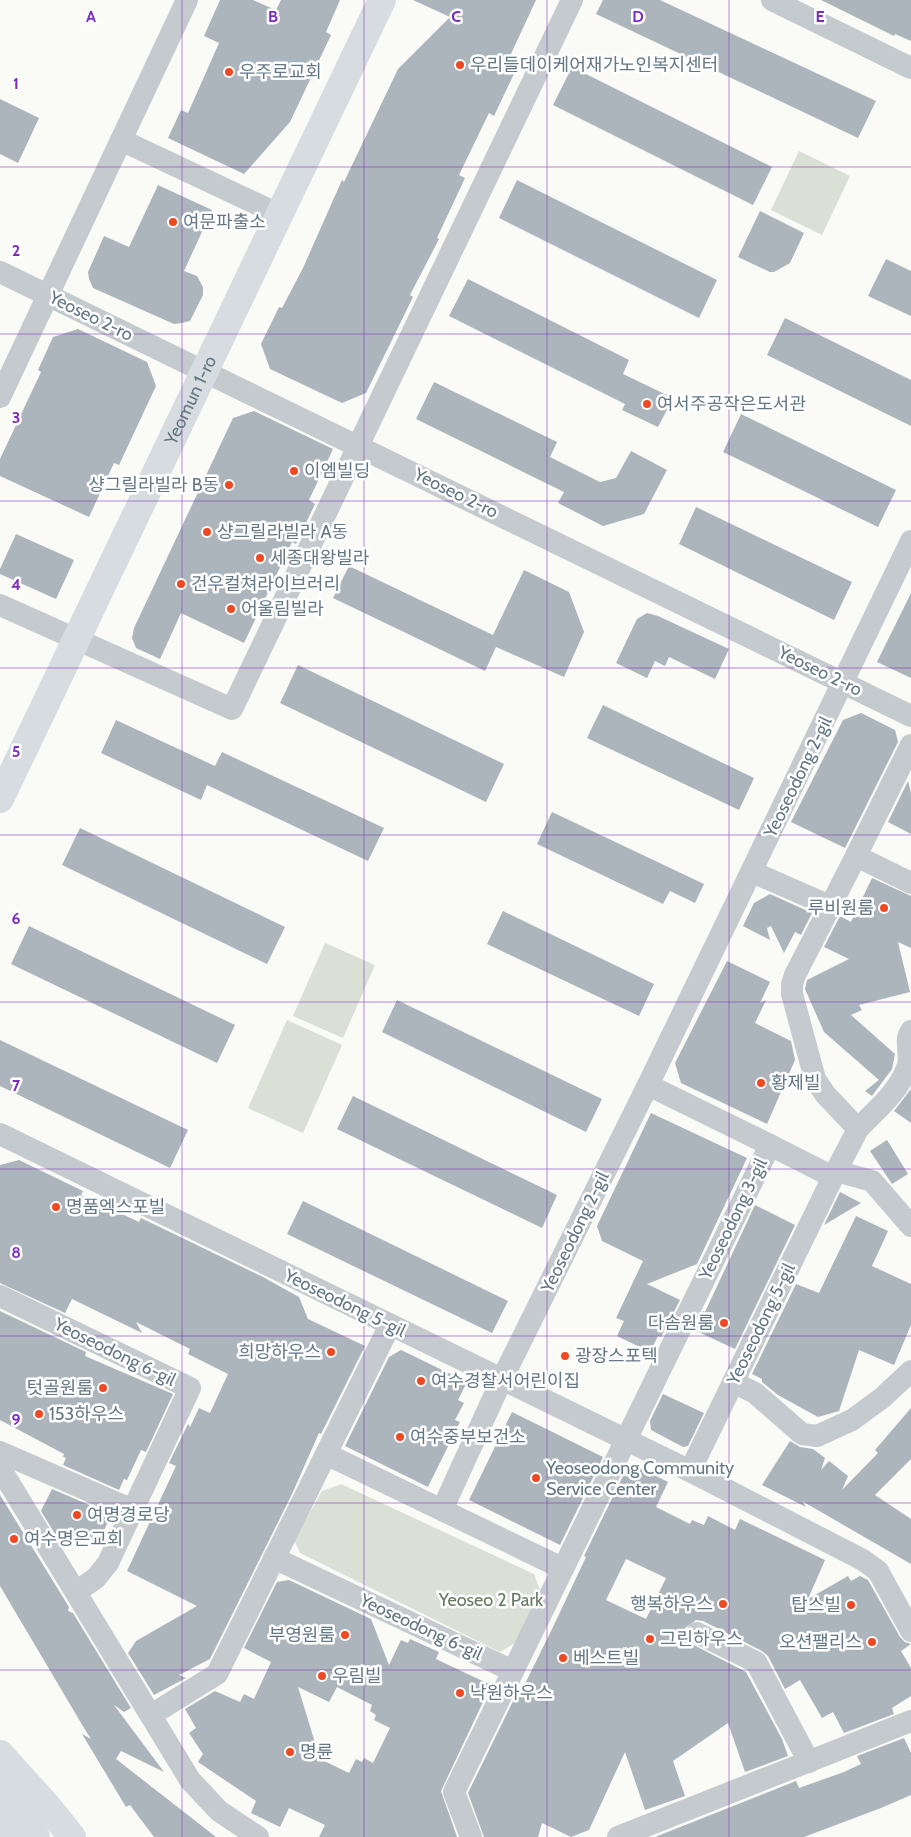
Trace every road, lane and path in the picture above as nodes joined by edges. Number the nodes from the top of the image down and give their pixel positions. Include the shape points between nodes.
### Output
1 (188, 0) edge
2 (382, 0) edge
3 (572, 0) edge
4 (772, 0) edge
5 (911, 68) edge
6 (121, 140) junction
7 (280, 215) junction
8 (0, 272) edge
9 (48, 295) junction
10 (206, 372) junction
11 (0, 397) edge
12 (357, 445) junction
13 (911, 541) edge
14 (0, 605) edge
15 (75, 639) junction
16 (843, 682) junction
17 (911, 716) edge
18 (911, 744) edge
19 (0, 799) edge
20 (856, 856) junction
21 (752, 872) junction
22 (911, 883) edge
23 (830, 906) junction
24 (911, 1031) edge
25 (648, 1085) junction
26 (858, 1129) junction
27 (2, 1140) edge
28 (770, 1144) junction
29 (834, 1174) junction
30 (911, 1226) edge
31 (0, 1296) edge
32 (390, 1325) junction
33 (911, 1371) edge
34 (502, 1379) junction
35 (733, 1382) junction
36 (625, 1440) junction
37 (0, 1452) edge
38 (326, 1454) junction
39 (0, 1468) edge
40 (690, 1471) junction
41 (133, 1510) junction
42 (442, 1510) junction
43 (274, 1558) junction
44 (562, 1568) junction
45 (76, 1592) junction
46 (911, 1631) edge
47 (697, 1633) dead end
48 (513, 1670) junction
49 (151, 1715) junction
50 (911, 1721) edge
51 (0, 1754) edge
52 (809, 1762) junction
53 (8, 1778) edge
54 (13, 1837) edge
55 (36, 1837) edge
56 (53, 1837) edge
57 (72, 1837) edge
58 (258, 1837) edge
59 (471, 1837) edge
60 (618, 1837) edge

1 - 6 street
2 - 7 street, Yeomun 1-ro
3 - 12 street
4 - 5 street
6 - 7 street
6 - 9 street
7 - 10 street, Yeomun 1-ro
8 - 9 street, Yeoseo 2-ro
9 - 10 street, Yeoseo 2-ro
9 - 11 street
10 - 12 street, Yeoseo 2-ro
10 - 15 street, Yeomun 1-ro
12 - 15 street via 232,709
12 - 16 street, Yeoseo 2-ro
13 - 16 street, Yeoseodong 2-gil
14 - 15 street
15 - 19 street, Yeomun 1-ro
16 - 17 street, Yeoseo 2-ro
16 - 21 street, Yeoseodong 2-gil
18 - 20 street
20 - 22 street
20 - 23 street
21 - 23 street
21 - 25 street, Yeoseodong 2-gil
23 - 26 street via 795,975 792,994 815,1080
24 - 26 street via 908,1064 902,1080
25 - 28 street
25 - 34 street, Yeoseodong 2-gil
26 - 29 street
27 - 32 street, Yeoseodong 5-gil
28 - 29 street, Yeoseodong 3-gil
28 - 36 street, Yeoseodong 3-gil
29 - 30 street, Yeoseodong 3-gil via 872,1181
29 - 35 street, Yeoseodong 5-gil
31 - 41 street, Yeoseodong 6-gil via 190,1388
32 - 34 street, Yeoseodong 5-gil
32 - 38 street
33 - 35 street via 852,1420 817,1436 802,1434 755,1393
34 - 36 street, Yeoseodong 5-gil
34 - 42 street
35 - 40 street, Yeoseodong 5-gil
36 - 40 street, Yeoseodong 5-gil
36 - 44 street
37 - 41 street
38 - 42 street
38 - 43 street
39 - 45 street
40 - 46 street, Yeoseodong 5-gil via 874,1567
41 - 45 street, Yeoseodong 6-gil via 108,1563 96,1578
42 - 44 street
43 - 48 street, Yeoseodong 6-gil
43 - 49 street via 217,1674
44 - 48 street
45 - 49 street
47 - 52 street via 756,1662
48 - 59 street via 454,1792
49 - 58 street via 199,1792 229,1820
50 - 52 street
51 - 53 street
52 - 60 street
53 - 54 street via 6,1824
53 - 55 street
53 - 56 street
53 - 57 street via 48,1807

